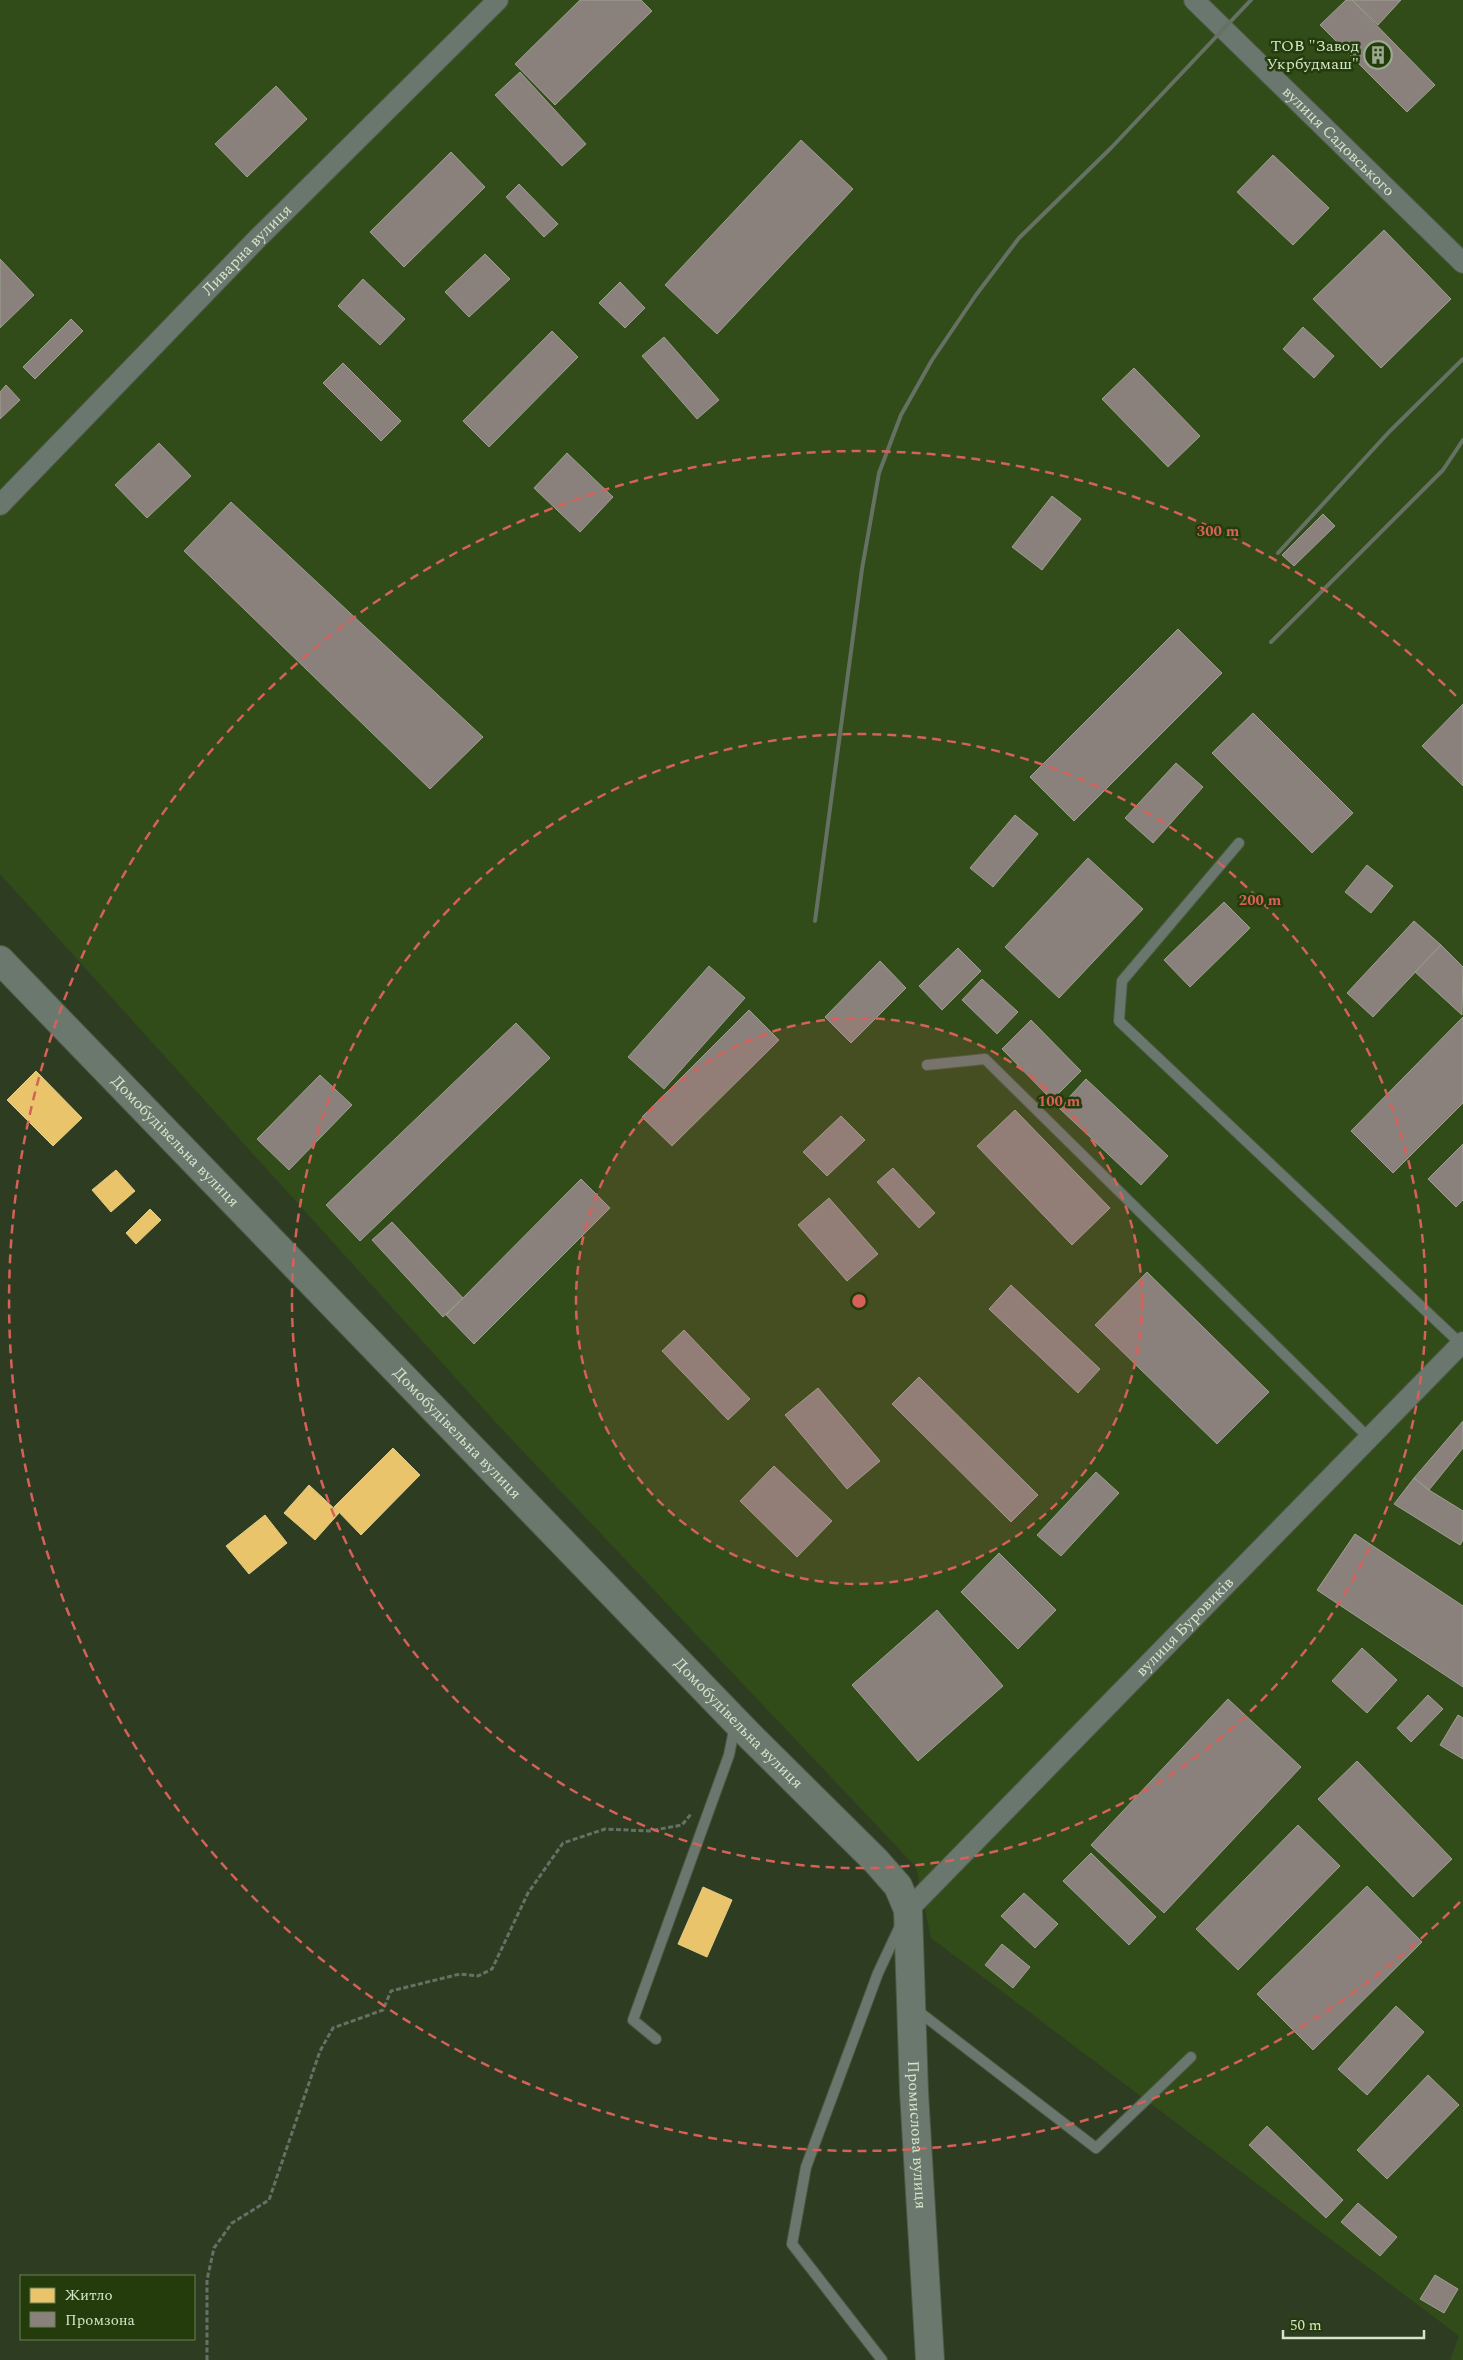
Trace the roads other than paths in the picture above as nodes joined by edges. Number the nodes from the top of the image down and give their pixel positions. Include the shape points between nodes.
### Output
1 (498, 0) edge
2 (1194, 0) edge
3 (1463, 263) edge
4 (0, 505) edge
5 (1240, 843) dead end
6 (0, 960) edge
7 (927, 1065) dead end
8 (1462, 1343) edge
9 (1369, 1438) junction
10 (735, 1721) junction
11 (908, 1910) junction
12 (911, 2005) junction
13 (656, 2040) dead end
14 (1191, 2057) dead end
15 (882, 2360) edge
16 (930, 2360) edge

1 - 4 street, Ливарна вулиця via 258,238
2 - 3 street, вулиця Садовського
5 - 8 lane via 1122,981 1119,1021
6 - 10 street, Домобудівельна вулиця
7 - 9 lane via 985,1059
8 - 9 street, вулиця Буровиків
9 - 11 street, вулиця Буровиків
10 - 11 street, Домобудівельна вулиця via 876,1861 898,1886
10 - 13 lane via 729,1755 633,2020
11 - 12 street, Промислова вулиця
11 - 15 lane via 878,1973 806,2167 792,2244
12 - 14 lane via 1096,2148
12 - 16 street, Промислова вулиця

